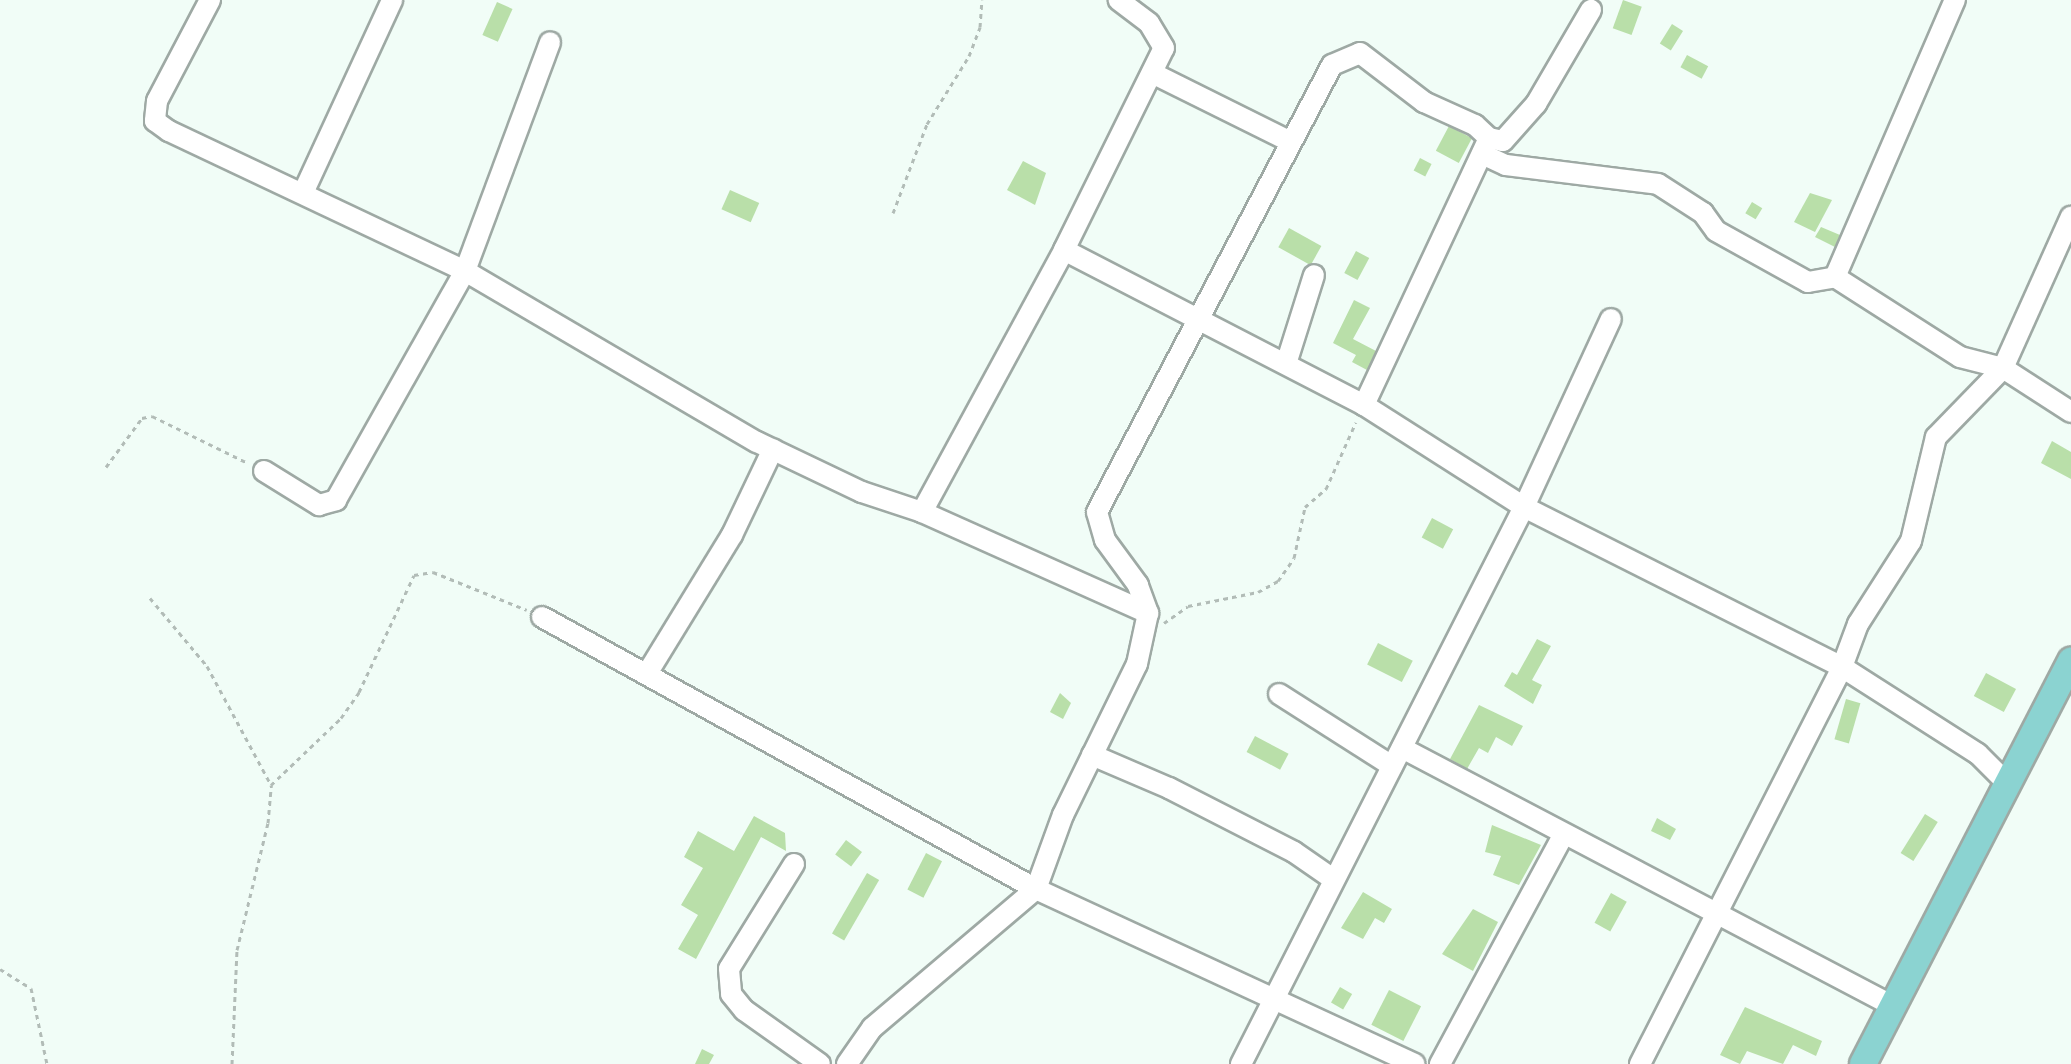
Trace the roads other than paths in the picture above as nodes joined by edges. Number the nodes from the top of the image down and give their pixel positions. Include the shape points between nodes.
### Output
1 (210, 0) edge
2 (392, 0) edge
3 (1119, 0) edge
4 (1955, 0) edge
5 (1591, 10) dead end
6 (550, 42) dead end
7 (1152, 74) junction
8 (1291, 142) junction
9 (1485, 146) junction
10 (303, 193) junction
11 (2071, 217) edge
12 (1064, 250) junction
13 (465, 271) junction
14 (1314, 275) dead end
15 (1835, 277) junction
16 (1200, 319) junction
17 (1611, 319) dead end
18 (1286, 364) junction
19 (2003, 368) junction
20 (1364, 405) junction
21 (2071, 412) edge
22 (773, 448) junction
23 (264, 471) road end
24 (1524, 507) junction
25 (922, 512) junction
26 (1148, 613) junction
27 (542, 617) road end
28 (2071, 661) edge
29 (1842, 667) junction
30 (648, 672) junction
31 (1279, 694) dead end
32 (1402, 748) junction
33 (1092, 755) junction
34 (1392, 766) junction
35 (2008, 784) junction
36 (1564, 834) junction
37 (794, 864) dead end
38 (1333, 879) junction
39 (1036, 889) junction
40 (1719, 910) junction
41 (1273, 999) junction
42 (1893, 1006) junction
43 (820, 1064) edge
44 (847, 1064) edge
45 (1241, 1064) edge
46 (1414, 1064) edge
47 (1440, 1064) edge
48 (1640, 1064) edge
49 (1863, 1064) edge

1 - 10 street via 157,101 155,120
2 - 10 street
3 - 7 street via 1149,23 1164,48
4 - 15 street
5 - 9 street via 1536,104 1503,141
6 - 13 street
7 - 8 street
7 - 12 street
8 - 9 street via 1332,65 1360,53 1424,102 1475,125
8 - 16 street
9 - 15 street via 1506,165 1658,184 1703,213 1716,231 1808,282
9 - 20 street
10 - 13 street
11 - 19 street
12 - 16 street
12 - 25 street
13 - 22 street
13 - 23 street via 336,500 318,505
14 - 18 street
15 - 19 street via 1960,357
16 - 18 street
16 - 26 street via 1097,512 1105,540 1138,585
17 - 24 street
18 - 20 street
19 - 21 street
19 - 29 street via 1936,437 1911,541 1858,624
20 - 24 street
22 - 25 street via 862,492
22 - 30 street via 732,535
24 - 29 street
24 - 32 street
25 - 26 street
26 - 33 street via 1137,664
27 - 30 street
28 - 35 main road
29 - 35 street via 1978,754
29 - 40 street
30 - 39 street
31 - 34 street
32 - 34 street
32 - 36 street
33 - 38 street via 1169,788 1294,852
33 - 39 street
34 - 38 street
35 - 42 main road
36 - 40 street
36 - 47 street
37 - 43 street via 729,969 730,994 744,1010
38 - 41 street
39 - 41 street
39 - 44 street via 872,1028
40 - 42 street
40 - 48 street
41 - 45 street
41 - 46 street
42 - 49 main road

